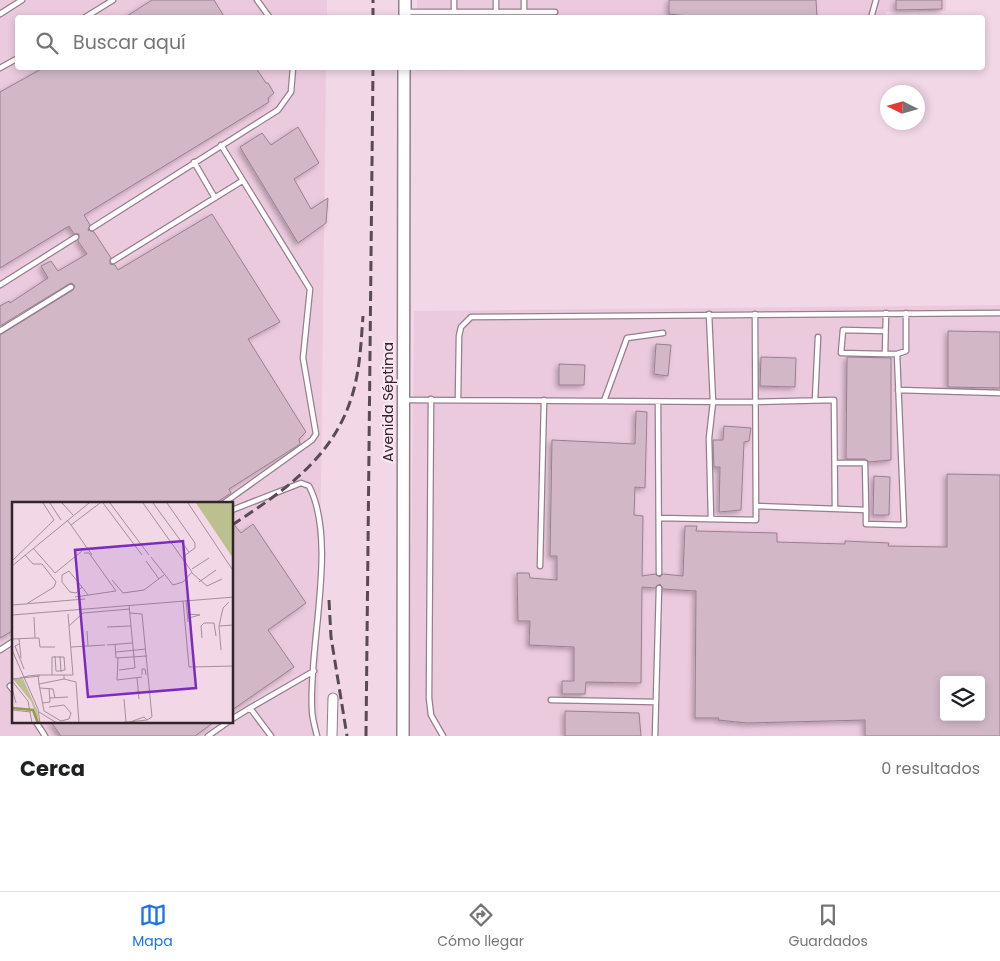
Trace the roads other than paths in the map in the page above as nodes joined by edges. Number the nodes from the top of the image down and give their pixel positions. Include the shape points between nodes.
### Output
1 (22, 0) edge
2 (112, 0) edge
3 (257, 0) edge
4 (405, 0) edge
5 (454, 0) edge
6 (496, 0) edge
7 (524, 0) edge
8 (876, 0) edge
9 (104, 2) edge
10 (454, 12) junction
11 (496, 12) junction
12 (524, 12) junction
13 (555, 12) dead end
14 (0, 14) edge
15 (88, 15) edge
16 (268, 15) edge
17 (405, 15) edge
18 (872, 15) edge
19 (15, 60) edge
20 (0, 68) edge
21 (292, 70) edge
22 (404, 70) edge
23 (221, 145) junction
24 (194, 162) junction
25 (242, 181) junction
26 (215, 198) junction
27 (92, 228) dead end
28 (76, 237) dead end
29 (113, 261) dead end
30 (0, 285) edge
31 (71, 287) dead end
32 (886, 313) junction
33 (906, 313) junction
34 (1000, 313) edge
35 (709, 314) junction
36 (755, 314) junction
37 (0, 331) edge
38 (885, 331) junction
39 (663, 333) dead end
40 (818, 336) dead end
41 (885, 354) junction
42 (897, 354) junction
43 (898, 390) junction
44 (1000, 393) edge
45 (431, 399) junction
46 (458, 399) junction
47 (403, 400) junction
48 (544, 400) junction
49 (815, 400) junction
50 (604, 401) junction
51 (658, 402) junction
52 (713, 402) junction
53 (756, 402) junction
54 (835, 463) junction
55 (227, 502) edge
56 (756, 506) junction
57 (234, 509) edge
58 (835, 509) junction
59 (866, 510) junction
60 (659, 518) junction
61 (711, 519) junction
62 (540, 566) dead end
63 (658, 573) dead end
64 (658, 588) dead end
65 (12, 642) edge
66 (0, 650) edge
67 (314, 671) junction
68 (10, 686) dead end
69 (12, 688) edge
70 (333, 698) dead end
71 (551, 700) dead end
72 (656, 702) junction
73 (250, 708) junction
74 (234, 719) edge
75 (37, 724) edge
76 (225, 724) edge
77 (270, 734) edge
78 (46, 736) edge
79 (208, 736) edge
80 (278, 736) edge
81 (317, 736) edge
82 (332, 736) edge
83 (403, 736) edge
84 (443, 736) edge
85 (655, 736) edge

1 - 14 lane
2 - 9 lane
3 - 16 lane
4 - 17 street
5 - 10 lane
6 - 11 lane
7 - 12 lane
8 - 18 lane
9 - 15 lane
10 - 11 lane
10 - 17 lane
11 - 12 lane
12 - 13 lane
19 - 20 lane
21 - 23 lane via 291,92 278,110
22 - 47 street, Avenida Séptima
23 - 24 lane
23 - 25 lane
24 - 26 lane
24 - 27 lane
25 - 26 lane
25 - 55 lane via 310,289 303,358 316,434
26 - 29 lane
28 - 30 lane
31 - 37 lane
32 - 33 lane
32 - 36 lane
32 - 38 lane
33 - 34 lane
33 - 42 lane via 906,351
35 - 36 lane
35 - 46 lane via 471,317 461,327 459,336
35 - 52 lane
36 - 53 lane
38 - 41 lane
38 - 41 lane via 843,330 841,353
39 - 50 lane via 627,338
40 - 49 lane
41 - 42 lane
42 - 43 lane
43 - 44 lane
43 - 59 lane via 904,525 866,524
45 - 46 lane
45 - 47 lane
45 - 84 lane via 429,698 431,715
46 - 48 lane
47 - 83 street, Avenida Séptima
48 - 50 lane
48 - 62 lane
49 - 53 lane
49 - 54 lane via 834,400
50 - 51 lane
51 - 52 lane
51 - 60 lane
52 - 53 lane
52 - 61 lane via 709,438
53 - 56 lane
54 - 58 lane
54 - 59 lane via 865,464
56 - 58 lane
56 - 61 lane via 756,520
57 - 67 lane via 301,483 309,486 317,502 321,555
58 - 59 lane
60 - 61 lane
60 - 63 lane
64 - 72 lane
65 - 66 lane
67 - 73 lane
67 - 81 lane via 312,710
68 - 69 lane
70 - 82 street
71 - 72 lane
72 - 85 lane
73 - 74 lane
73 - 77 lane
75 - 78 lane
76 - 79 lane
77 - 80 lane

